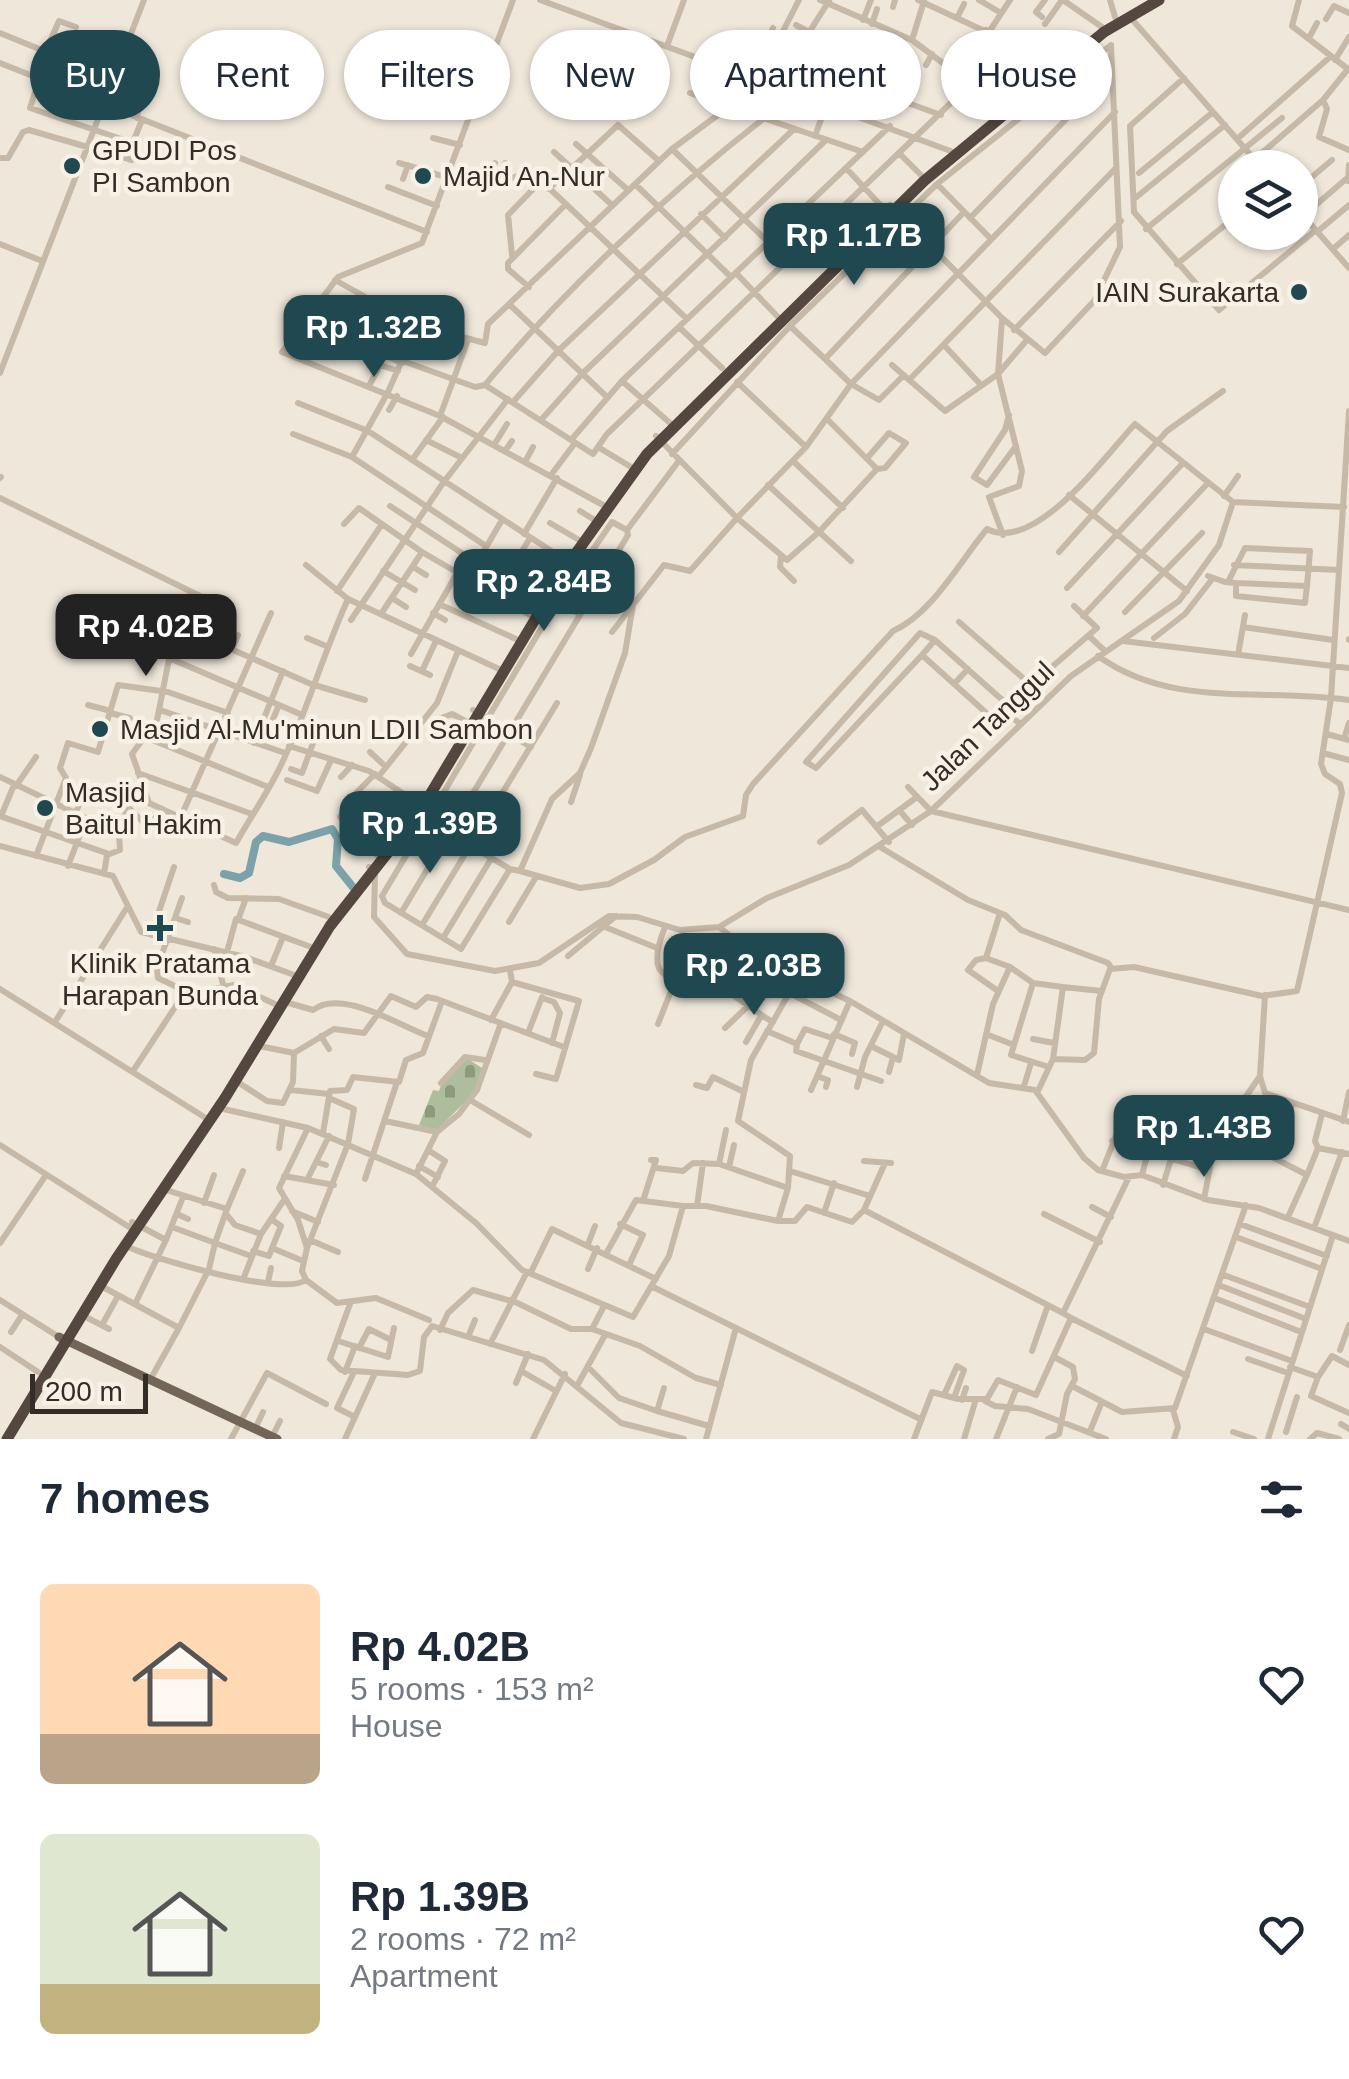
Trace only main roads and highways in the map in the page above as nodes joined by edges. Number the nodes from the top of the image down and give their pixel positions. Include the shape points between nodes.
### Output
1 (1148, 0) edge
2 (1159, 0) edge
3 (1122, 17) junction
4 (1103, 30) edge
5 (993, 120) edge
6 (954, 151) junction
7 (890, 214) junction
8 (727, 371) junction
9 (660, 439) junction
10 (603, 516) junction
11 (567, 561) junction
12 (533, 616) junction
13 (478, 716) junction
14 (424, 801) junction
15 (371, 869) junction
16 (297, 976) junction
17 (281, 1004) junction
18 (207, 1118) junction
19 (133, 1225) junction
20 (62, 1339) junction
21 (4, 1438) edge
22 (274, 1438) edge

1 - 3 highway
2 - 3 highway
3 - 4 highway
5 - 6 highway
6 - 7 highway
6 - 7 highway via 921,175
7 - 8 highway
7 - 8 highway via 829,264
8 - 9 highway
8 - 9 highway
9 - 10 highway
9 - 10 highway via 631,467
10 - 11 highway
10 - 11 highway
11 - 12 highway
12 - 13 highway
12 - 13 highway
13 - 14 highway
14 - 15 highway
14 - 15 highway
15 - 16 highway
15 - 16 highway via 329,917
16 - 17 highway
17 - 18 highway
17 - 18 highway
18 - 19 highway
18 - 19 highway
19 - 20 highway
19 - 20 highway
20 - 21 highway
20 - 21 highway
20 - 22 main road

